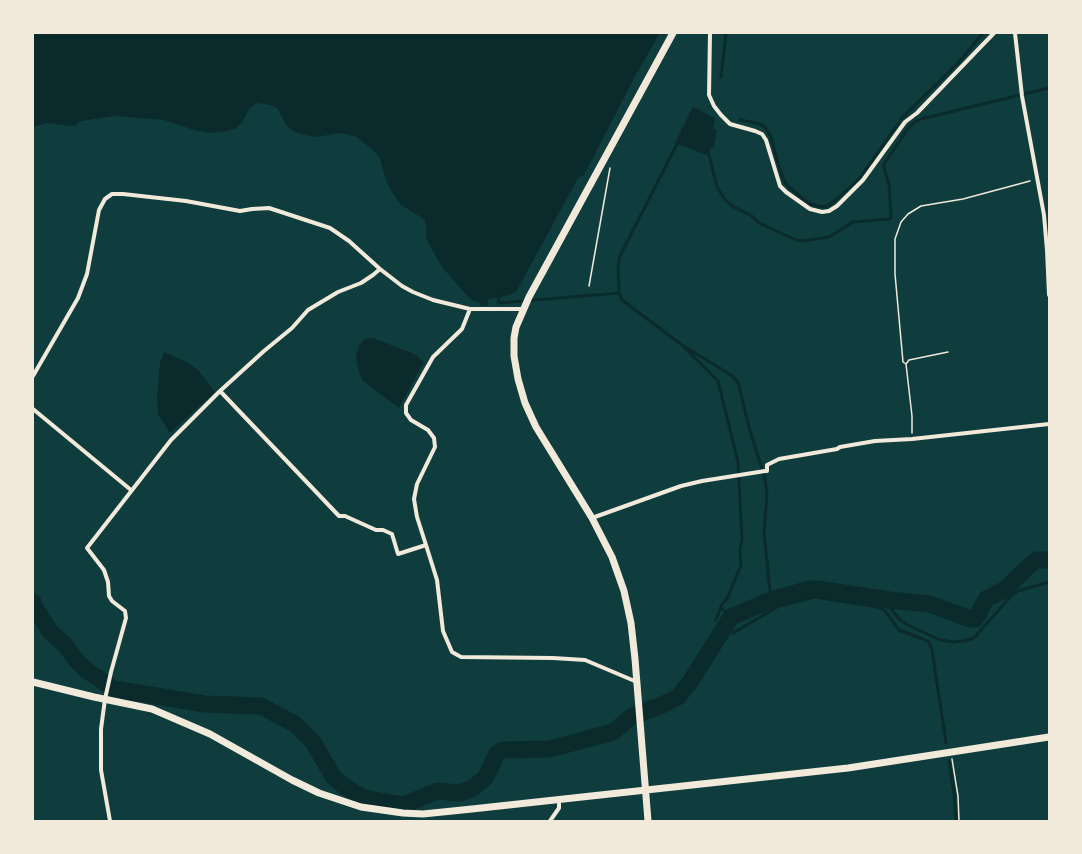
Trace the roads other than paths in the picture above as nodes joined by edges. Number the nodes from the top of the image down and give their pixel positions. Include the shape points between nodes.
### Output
1 (674, 33) edge
2 (710, 33) edge
3 (994, 33) edge
4 (1015, 33) edge
5 (1048, 250) edge
6 (380, 269) junction
7 (1049, 295) edge
8 (526, 303) junction
9 (470, 309) junction
10 (33, 376) edge
11 (220, 391) junction
12 (33, 409) edge
13 (1049, 424) edge
14 (131, 490) junction
15 (592, 518) junction
16 (426, 545) junction
17 (33, 682) edge
18 (637, 682) junction
19 (106, 699) junction
20 (1049, 737) edge
21 (646, 790) junction
22 (559, 800) junction
23 (110, 821) edge
24 (550, 821) edge
25 (648, 821) edge

1 - 8 street
2 - 3 street via 709,95 714,106 730,124 762,134 780,186 810,209 822,212 837,206 863,180 905,122
4 - 5 street via 1022,94
5 - 7 street
6 - 9 street via 413,292
6 - 10 street via 330,228 269,208 240,211 186,201 112,194 105,199 99,210 87,274 78,298
6 - 11 street via 360,283 338,292 308,310 292,328
8 - 9 street
8 - 15 street via 514,338 514,356 525,403 536,427
9 - 16 street via 462,329 433,357 406,405 406,413 411,420 428,430 434,438 435,447 417,484 414,499
11 - 14 street via 171,440
11 - 16 street via 339,516 392,534 398,554
12 - 14 street
13 - 15 street via 875,441 779,459 767,465 767,471 681,486
14 - 19 street via 87,548 104,570 109,596 125,611 126,618
15 - 18 street via 612,557 624,592 631,623
16 - 18 street via 437,580 443,631 452,652 462,657 584,660
17 - 19 street
18 - 21 street
19 - 22 street via 152,709 174,718 210,734 312,789 361,807 423,814
19 - 23 street via 101,729 101,770
20 - 21 street via 848,768
21 - 22 street
21 - 25 street
22 - 24 street via 559,808

